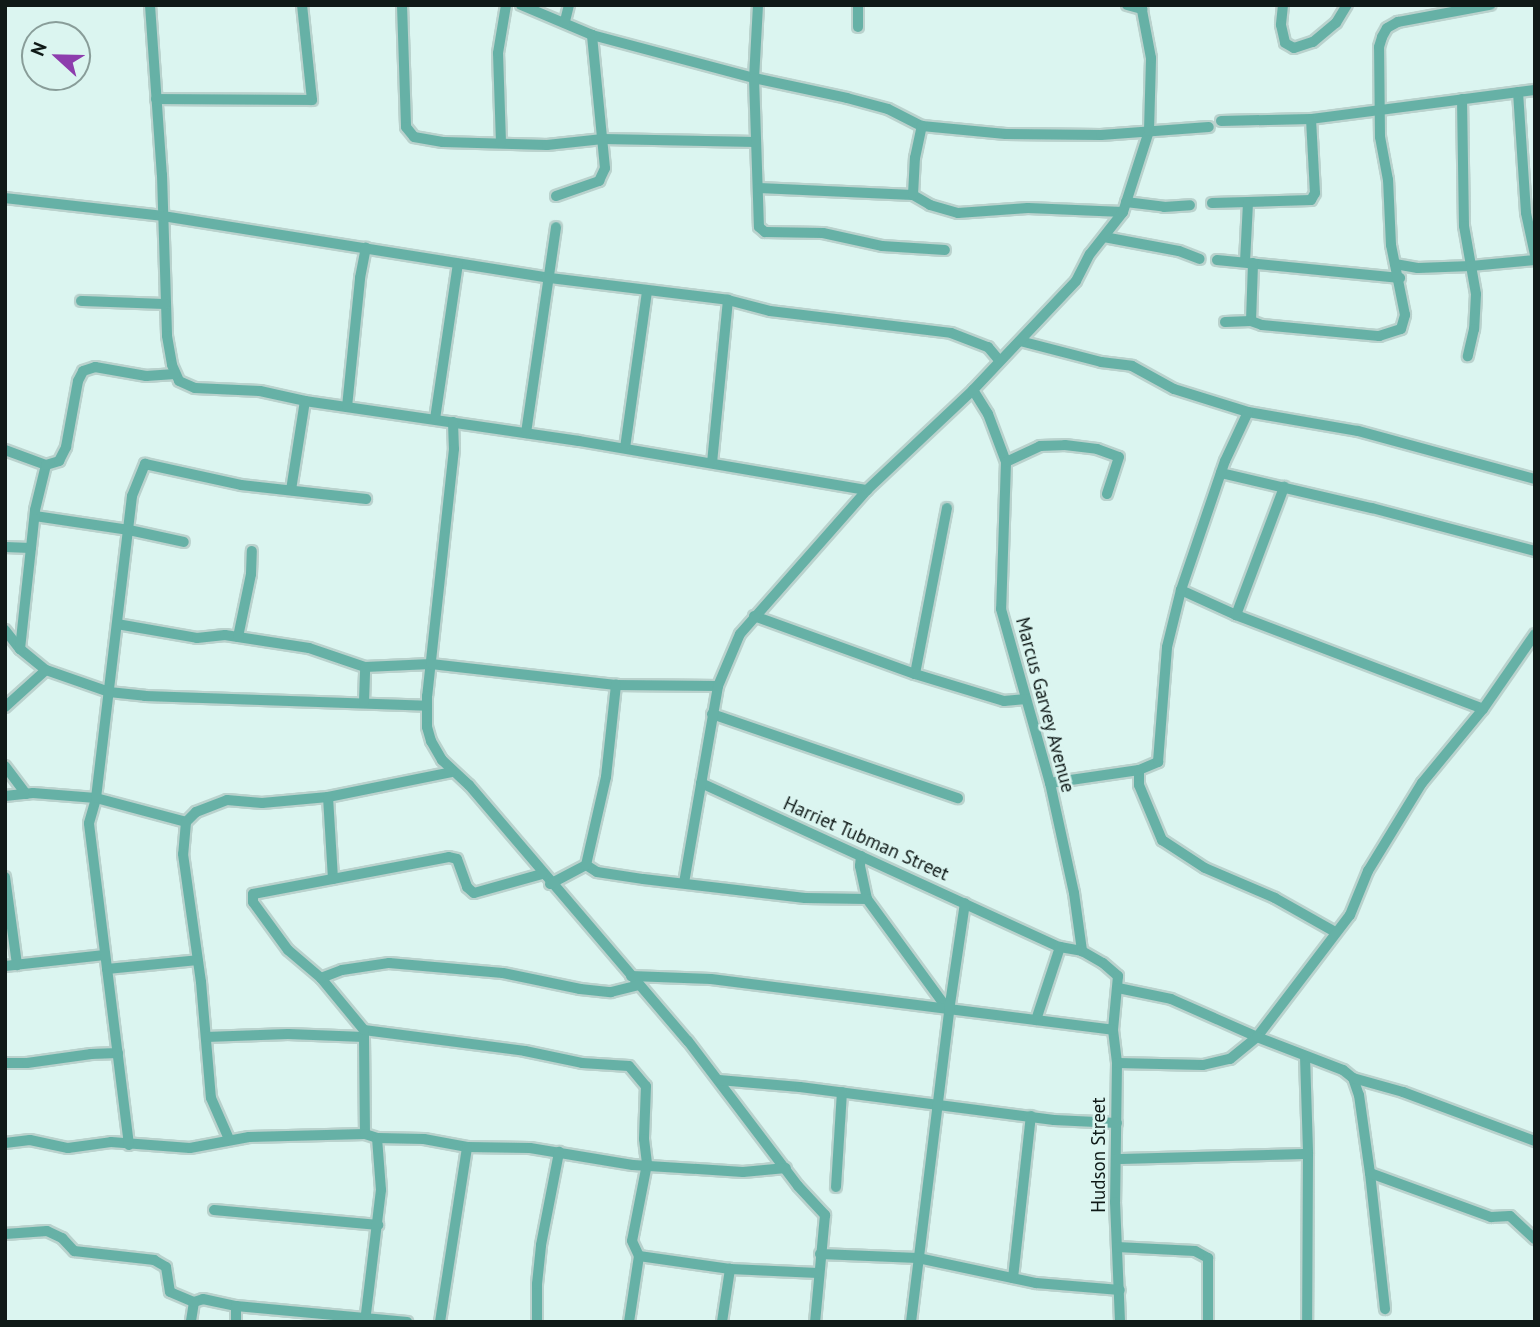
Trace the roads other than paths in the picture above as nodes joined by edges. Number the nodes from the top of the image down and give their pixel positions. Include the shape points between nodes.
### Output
1 (150, 5) edge
2 (302, 5) edge
3 (402, 5) edge
4 (506, 5) edge
5 (521, 5) edge
6 (569, 5) edge
7 (758, 5) edge
8 (858, 5) edge
9 (1127, 5) edge
10 (1283, 5) edge
11 (1346, 5) edge
12 (1490, 5) edge
13 (1142, 7) edge
14 (1453, 8) edge
15 (565, 21) junction
16 (858, 27) dead end
17 (592, 34) junction
18 (754, 78) junction
19 (1535, 90) edge
20 (1518, 92) junction
21 (156, 99) junction
22 (1462, 99) junction
23 (1380, 108) junction
24 (1311, 119) junction
25 (1221, 121) dead end
26 (922, 125) junction
27 (1209, 127) dead end
28 (1149, 131) junction
29 (603, 139) junction
30 (756, 142) junction
31 (501, 143) junction
32 (759, 188) junction
33 (1530, 188) edge
34 (913, 195) junction
35 (556, 196) dead end
36 (5, 198) edge
37 (1212, 203) dead end
38 (1248, 203) junction
39 (1190, 205) dead end
40 (1125, 207) junction
41 (163, 216) junction
42 (556, 227) dead end
43 (1104, 237) junction
44 (366, 248) junction
45 (945, 250) dead end
46 (1535, 258) edge
47 (1200, 259) dead end
48 (1217, 260) dead end
49 (1249, 262) junction
50 (458, 264) junction
51 (1395, 264) junction
52 (1471, 267) junction
53 (550, 278) junction
54 (1400, 278) junction
55 (647, 292) junction
56 (728, 300) junction
57 (80, 301) dead end
58 (166, 304) junction
59 (1251, 321) junction
60 (1225, 322) dead end
61 (1020, 341) junction
62 (1468, 356) dead end
63 (999, 360) junction
64 (175, 374) junction
65 (973, 390) junction
66 (305, 401) junction
67 (347, 407) junction
68 (1248, 412) junction
69 (435, 419) junction
70 (453, 422) junction
71 (526, 433) junction
72 (625, 448) junction
73 (5, 450) edge
74 (1006, 462) junction
75 (712, 463) junction
76 (46, 465) junction
77 (1221, 473) junction
78 (1535, 479) edge
79 (1284, 487) junction
80 (290, 490) junction
81 (867, 490) junction
82 (1107, 494) dead end
83 (366, 499) dead end
84 (947, 508) dead end
85 (35, 516) junction
86 (129, 530) junction
87 (184, 542) dead end
88 (5, 547) edge
89 (31, 548) junction
90 (252, 551) dead end
91 (1535, 551) edge
92 (1181, 590) junction
93 (754, 615) junction
94 (1236, 615) junction
95 (117, 624) junction
96 (5, 631) edge
97 (1535, 635) edge
98 (238, 637) junction
99 (20, 649) junction
100 (431, 664) junction
101 (365, 667) junction
102 (46, 670) junction
103 (915, 674) junction
104 (616, 685) junction
105 (718, 686) junction
106 (109, 692) junction
107 (1026, 699) junction
108 (364, 702) junction
109 (427, 706) junction
110 (5, 708) edge
111 (1483, 709) junction
112 (712, 714) junction
113 (5, 766) edge
114 (1139, 770) junction
115 (452, 772) junction
116 (701, 783) junction
117 (1050, 783) junction
118 (26, 794) junction
119 (5, 796) edge
120 (328, 797) junction
121 (96, 798) junction
122 (958, 798) dead end
123 (186, 822) junction
124 (861, 856) junction
125 (586, 865) junction
126 (542, 874) junction
127 (5, 877) edge
128 (333, 879) junction
129 (684, 883) junction
130 (550, 884) junction
131 (867, 899) junction
132 (965, 903) junction
133 (1335, 932) junction
134 (1060, 947) junction
135 (1082, 951) junction
136 (104, 955) junction
137 (198, 960) junction
138 (17, 965) junction
139 (5, 966) edge
140 (107, 969) junction
141 (631, 976) junction
142 (321, 978) junction
143 (639, 985) junction
144 (1118, 988) junction
145 (949, 1010) junction
146 (1036, 1020) junction
147 (1113, 1030) junction
148 (364, 1034) junction
149 (206, 1037) junction
150 (1257, 1037) junction
151 (118, 1053) junction
152 (1305, 1056) junction
153 (5, 1063) edge
154 (1117, 1063) junction
155 (1353, 1078) junction
156 (719, 1080) junction
157 (842, 1092) junction
158 (939, 1103) junction
159 (1031, 1116) junction
160 (1117, 1123) junction
161 (365, 1134) junction
162 (229, 1139) junction
163 (377, 1139) junction
164 (1535, 1141) edge
165 (5, 1143) edge
166 (130, 1145) junction
167 (467, 1147) junction
168 (559, 1152) junction
169 (1308, 1154) junction
170 (1117, 1159) junction
171 (648, 1164) junction
172 (786, 1168) junction
173 (1370, 1173) junction
174 (836, 1187) dead end
175 (215, 1210) dead end
176 (378, 1225) junction
177 (5, 1234) edge
178 (1535, 1238) edge
179 (1117, 1247) junction
180 (820, 1254) junction
181 (639, 1256) junction
182 (918, 1258) junction
183 (730, 1269) junction
184 (818, 1273) junction
185 (1013, 1278) junction
186 (1120, 1290) junction
187 (194, 1302) junction
188 (236, 1306) junction
189 (1385, 1309) dead end
190 (317, 1318) edge
191 (366, 1321) edge
192 (191, 1322) edge
193 (236, 1322) edge
194 (407, 1322) edge
195 (440, 1322) edge
196 (537, 1322) edge
197 (629, 1322) edge
198 (722, 1322) edge
199 (815, 1322) edge
200 (911, 1322) edge
201 (1120, 1322) edge
202 (1208, 1322) edge
203 (1307, 1322) edge

1 - 21 street
2 - 21 street via 312,100
3 - 31 street via 406,127 414,137 425,140
4 - 31 street via 498,53
5 - 15 street
6 - 15 street
7 - 18 street
8 - 16 street
9 - 13 street
10 - 11 street via 1285,43 1294,48 1313,42 1336,23
12 - 14 street
13 - 28 street via 1151,58
14 - 23 street via 1387,28 1379,47
15 - 17 street
17 - 18 street
17 - 29 street
18 - 26 street via 888,109
18 - 30 street
19 - 20 street
20 - 22 street
20 - 33 street
21 - 41 street
22 - 23 street
22 - 52 street via 1464,226
23 - 24 street
23 - 51 street
24 - 25 street
24 - 38 street via 1315,193 1311,200
26 - 28 street via 1006,134
26 - 34 street
27 - 28 street
28 - 40 street
29 - 30 street
29 - 31 street via 547,145
29 - 35 street via 605,168 599,181
30 - 32 street
32 - 34 street
32 - 45 street via 759,227 765,232 823,233 882,246
33 - 46 street
34 - 40 street via 958,214
36 - 41 street
37 - 38 street
38 - 49 street
39 - 40 street
40 - 43 street
41 - 44 street
41 - 58 street
42 - 53 street
43 - 47 street
43 - 61 street via 1076,281
44 - 50 street
44 - 67 street
46 - 52 street
48 - 49 street
49 - 54 street
49 - 59 street
50 - 53 street
50 - 69 street
51 - 52 street
51 - 54 street
52 - 62 street via 1476,294
53 - 55 street
53 - 71 street
54 - 59 street via 1405,315 1401,328 1390,334 1262,326
55 - 56 street
55 - 72 street
56 - 63 street via 770,312 951,333 988,347
56 - 75 street
57 - 58 street
58 - 64 street
59 - 60 street
61 - 63 street
61 - 68 street via 1132,366 1174,389
63 - 65 street
64 - 66 street via 195,388 260,391
64 - 76 street via 146,376 95,367 83,371 64,453 59,461
65 - 74 street, Marcus Garvey Avenue via 988,414
65 - 81 street
66 - 67 street
66 - 80 street
67 - 69 street
68 - 77 street
68 - 78 street via 1358,431
69 - 70 street
70 - 71 street
70 - 100 street
71 - 72 street
72 - 75 street
73 - 76 street
74 - 82 street via 1040,446 1097,449 1119,457
74 - 107 street, Marcus Garvey Avenue via 1001,609
75 - 81 street
76 - 85 street
77 - 79 street
77 - 92 street
79 - 91 street
79 - 94 street
80 - 83 street
80 - 86 street via 241,485 145,464 132,496
81 - 93 street
84 - 103 street
85 - 86 street
85 - 89 street
86 - 87 street
86 - 95 street
88 - 89 street
89 - 99 street
90 - 98 street
92 - 94 street
92 - 114 street via 1167,647 1158,762
93 - 103 street
93 - 105 street via 740,634
94 - 111 street
95 - 98 street via 197,638
95 - 106 street
96 - 99 street
97 - 111 street
98 - 101 street via 309,648
99 - 102 street
100 - 101 street
100 - 104 street
100 - 109 street
101 - 108 street
102 - 106 street
102 - 110 street
103 - 107 street via 1004,701
104 - 105 street
104 - 125 street via 606,777
105 - 112 street
106 - 108 street
106 - 121 street
107 - 117 street, Marcus Garvey Avenue
108 - 109 street
109 - 115 street via 431,741
111 - 133 street via 1422,783 1368,872 1350,915
112 - 116 street
112 - 122 street
113 - 118 street
114 - 117 street
114 - 133 street via 1139,785 1162,840 1205,868 1275,898
115 - 120 street
115 - 126 street via 469,785
116 - 124 street, Harriet Tubman Street
116 - 129 street
117 - 135 street, Marcus Garvey Avenue
118 - 119 street
118 - 121 street
120 - 123 street via 262,803 227,800 196,812
120 - 128 street
121 - 123 street
121 - 136 street via 89,822
123 - 137 street via 183,854
124 - 131 street
124 - 132 street, Harriet Tubman Street
125 - 129 street via 597,872
125 - 130 street
126 - 128 street via 474,892 467,887 457,859 449,857
126 - 130 street
127 - 138 street
128 - 142 street via 253,894 253,902 288,950
129 - 131 street via 805,898
130 - 141 street
131 - 145 street
132 - 134 street, Harriet Tubman Street
132 - 145 street
133 - 150 street
134 - 135 street, Harriet Tubman Street
134 - 146 street
135 - 144 street via 1118,976
136 - 138 street
136 - 140 street
137 - 140 street
137 - 149 street
138 - 139 street
140 - 151 street
141 - 143 street
141 - 145 street via 711,979
142 - 143 street via 389,963 503,973 611,992
142 - 148 street
143 - 156 street
144 - 147 street, Hudson Street
144 - 150 street via 1171,999
145 - 146 street
145 - 158 street
146 - 147 street
147 - 154 street, Hudson Street
148 - 149 street
148 - 161 street
148 - 171 street via 629,1066 646,1086
149 - 162 street via 211,1098
150 - 152 street
150 - 154 street via 1230,1059 1203,1065
151 - 153 street
151 - 166 street
152 - 155 street
152 - 169 street
154 - 160 street, Hudson Street
155 - 164 street
155 - 173 street
156 - 157 street
156 - 172 street
157 - 158 street
157 - 174 street
158 - 159 street
158 - 182 street
159 - 160 street
159 - 185 street
160 - 170 street, Hudson Street
161 - 162 street
161 - 163 street
162 - 166 street via 190,1148
163 - 167 street via 424,1139
163 - 176 street
165 - 166 street via 30,1140 68,1148 111,1142
167 - 168 street
167 - 195 street
168 - 171 street
168 - 196 street via 541,1245
169 - 170 street
169 - 203 street
170 - 179 street, Hudson Street
171 - 172 street via 743,1172
171 - 181 street via 632,1241
172 - 180 street via 825,1215
173 - 178 street via 1491,1217 1510,1216
173 - 189 street
175 - 176 street
176 - 191 street
177 - 187 street via 47,1231 74,1251 153,1260 166,1267 170,1292
179 - 186 street, Hudson Street
179 - 202 street via 1195,1251 1208,1258
180 - 182 street
180 - 184 street
181 - 183 street
181 - 197 street
182 - 185 street
182 - 200 street
183 - 184 street
183 - 198 street
184 - 199 street
185 - 186 street
186 - 201 street, Hudson Street
187 - 188 street via 203,1299
187 - 192 street
188 - 190 street
188 - 193 street
190 - 191 street
191 - 194 street

